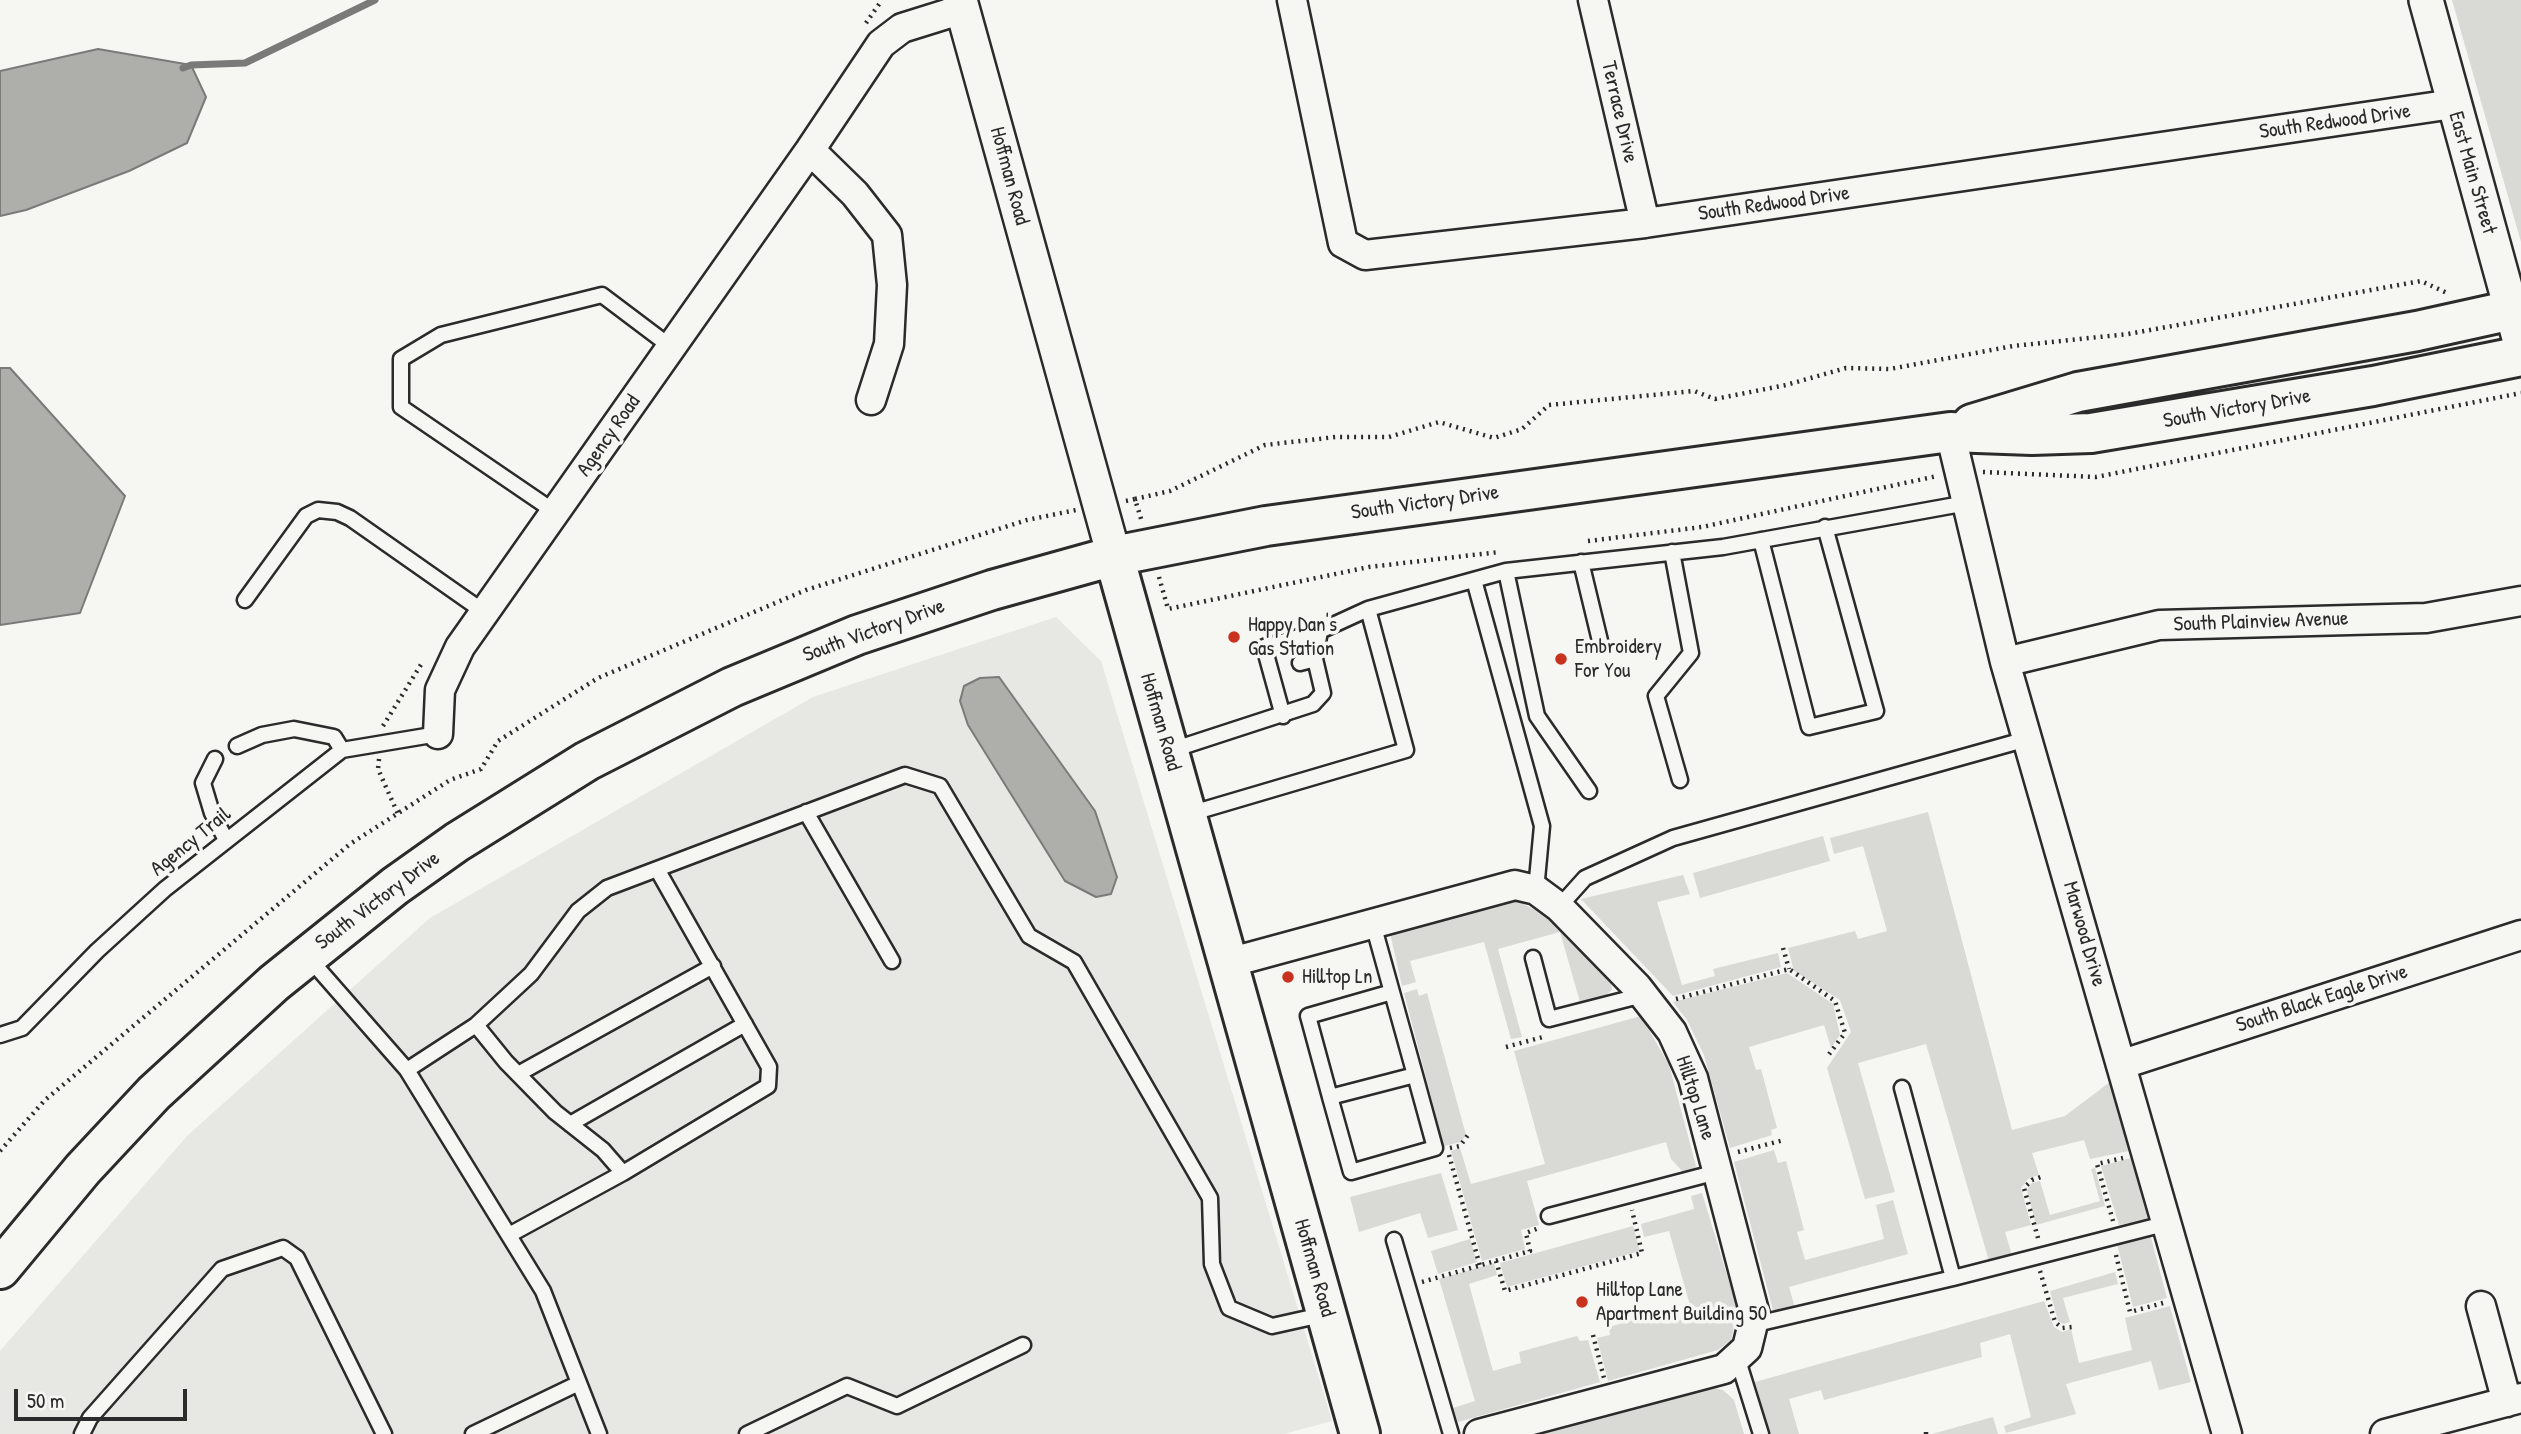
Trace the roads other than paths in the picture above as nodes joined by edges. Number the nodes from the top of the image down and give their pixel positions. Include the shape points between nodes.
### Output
1 (1292, 0) edge
2 (1593, 0) edge
3 (2426, 0) edge
4 (962, 5) edge
5 (2453, 104) junction
6 (810, 150) junction
7 (1645, 223) junction
8 (2518, 321) edge
9 (671, 347) junction
10 (2521, 356) edge
11 (871, 400) dead end
12 (1950, 432) junction
13 (1967, 503) junction
14 (555, 512) junction
15 (1825, 527) junction
16 (1761, 540) junction
17 (1672, 552) junction
18 (1114, 556) junction
19 (1581, 562) junction
20 (1506, 571) junction
21 (1474, 580) junction
22 (245, 600) dead end
23 (2521, 601) edge
24 (1368, 609) junction
25 (484, 612) junction
26 (1320, 631) junction
27 (1601, 645) dead end
28 (1315, 659) junction
29 (2005, 662) junction
30 (1300, 663) dead end
31 (1283, 716) junction
32 (438, 734) joint
33 (2027, 738) junction
34 (237, 746) dead end
35 (342, 750) junction
36 (1168, 751) junction
37 (215, 759) dead end
38 (1680, 780) dead end
39 (1589, 791) dead end
40 (806, 812) junction
41 (1186, 815) junction
42 (226, 840) junction
43 (657, 869) junction
44 (1536, 890) junction
45 (1559, 907) junction
46 (1373, 924) junction
47 (2521, 935) edge
48 (306, 955) junction
49 (1533, 958) dead end
50 (892, 961) dead end
51 (1228, 963) junction
52 (713, 967) junction
53 (1392, 992) junction
54 (1647, 1000) junction
55 (745, 1024) junction
56 (476, 1025) junction
57 (0, 1035) edge
58 (2123, 1064) junction
59 (407, 1070) junction
60 (518, 1073) junction
61 (1415, 1075) junction
62 (1902, 1088) dead end
63 (1331, 1097) junction
64 (570, 1124) junction
65 (1716, 1166) junction
66 (623, 1173) junction
67 (1549, 1216) road end
68 (2168, 1223) junction
69 (509, 1235) junction
70 (1394, 1240) dead end
71 (0, 1269) edge
72 (1952, 1278) junction
73 (2481, 1306) dead end
74 (1326, 1314) junction
75 (1752, 1325) junction
76 (1023, 1345) dead end
77 (1737, 1357) junction
78 (579, 1384) junction
79 (2514, 1400) edge
80 (82, 1434) edge
81 (384, 1434) edge
82 (473, 1434) edge
83 (599, 1434) edge
84 (747, 1434) edge
85 (1360, 1434) edge
86 (1451, 1434) edge
87 (1479, 1434) edge
88 (1761, 1434) edge
89 (2227, 1434) edge
90 (2385, 1434) edge

1 - 7 street, South Redwood Drive via 1343,243 1365,255 1390,254
2 - 7 street, Terrace Drive
3 - 5 street, East Main Street
4 - 6 street, Agency Road via 902,28 881,44
4 - 18 street, Hoffman Road
5 - 7 street, South Redwood Drive
5 - 8 street, East Main Street
6 - 9 street, Agency Road
6 - 11 street via 855,194 887,235 892,285 889,344
8 - 12 main road, South Victory Drive via 2417,331 2078,392
9 - 14 street, Agency Road
9 - 14 lane via 602,295 441,335 401,359 401,407
10 - 12 main road, South Victory Drive via 2091,433
12 - 13 street, Marwood Drive
12 - 18 main road, South Victory Drive via 1347,514
13 - 15 lane
13 - 29 street, Marwood Drive
14 - 25 street, Agency Road
15 - 16 lane
15 - 16 lane via 1876,711 1809,727
16 - 17 lane
17 - 19 lane
17 - 38 lane via 1691,653 1656,695
18 - 36 main road, Hoffman Road
18 - 48 main road, South Victory Drive via 857,635 661,721 457,842
19 - 20 lane
19 - 27 lane
20 - 21 lane
20 - 39 lane via 1537,716
21 - 24 lane
21 - 44 lane via 1542,826
22 - 25 lane via 306,516 318,510 350,518
23 - 29 street, South Plainview Avenue via 2426,618 2159,625
24 - 26 lane
24 - 41 lane via 1406,750
25 - 32 street, Agency Road via 460,647 440,690
26 - 28 lane
26 - 31 lane via 1264,647
28 - 30 lane
28 - 31 lane via 1323,693 1313,704
29 - 33 street, Marwood Drive
31 - 36 lane
32 - 35 lane, Agency Trail
33 - 45 lane via 1673,838 1585,878
33 - 58 street, Marwood Drive
34 - 35 lane via 294,729 334,737
35 - 42 lane, Agency Trail
36 - 41 main road, Hoffman Road
37 - 42 lane via 203,783
40 - 43 lane
40 - 50 lane
40 - 74 lane via 905,775 940,786 1029,936 1074,962 1210,1198 1212,1264 1229,1308 1272,1326
41 - 51 main road, Hoffman Road
42 - 57 lane, Agency Trail via 106,942 22,1028
43 - 52 lane
43 - 56 lane via 607,888 578,911 531,974
44 - 45 street, Hilltop Lane
44 - 46 street via 1515,886
45 - 54 street, Hilltop Lane
46 - 51 street
46 - 53 lane
47 - 58 street, South Black Eagle Drive
48 - 59 lane
48 - 71 main road, South Victory Drive via 153,1093
49 - 54 lane via 1549,1019
51 - 74 main road, Hoffman Road
52 - 55 lane
52 - 60 lane
53 - 61 lane
53 - 63 lane via 1308,1016
54 - 65 street, Hilltop Lane via 1672,1032 1693,1078
55 - 64 lane
55 - 66 lane via 769,1067 768,1086
56 - 59 lane
56 - 60 lane
58 - 68 street, Marwood Drive
59 - 69 lane
60 - 64 lane
61 - 63 lane
61 - 63 lane via 1435,1148 1351,1172
62 - 72 lane
64 - 66 lane
65 - 67 lane
65 - 75 street, Hilltop Lane via 1755,1315
66 - 69 lane
68 - 72 lane
68 - 89 street, Marwood Drive
69 - 78 lane via 543,1290
70 - 86 lane
72 - 75 lane
73 - 79 street
74 - 85 main road, Hoffman Road
75 - 77 street, Hilltop Lane via 1747,1348
76 - 84 lane via 897,1406 847,1386
77 - 87 street via 1724,1369
77 - 88 lane
78 - 82 lane
78 - 83 lane
79 - 90 street
80 - 81 lane via 90,1418 222,1269 283,1248 297,1258

